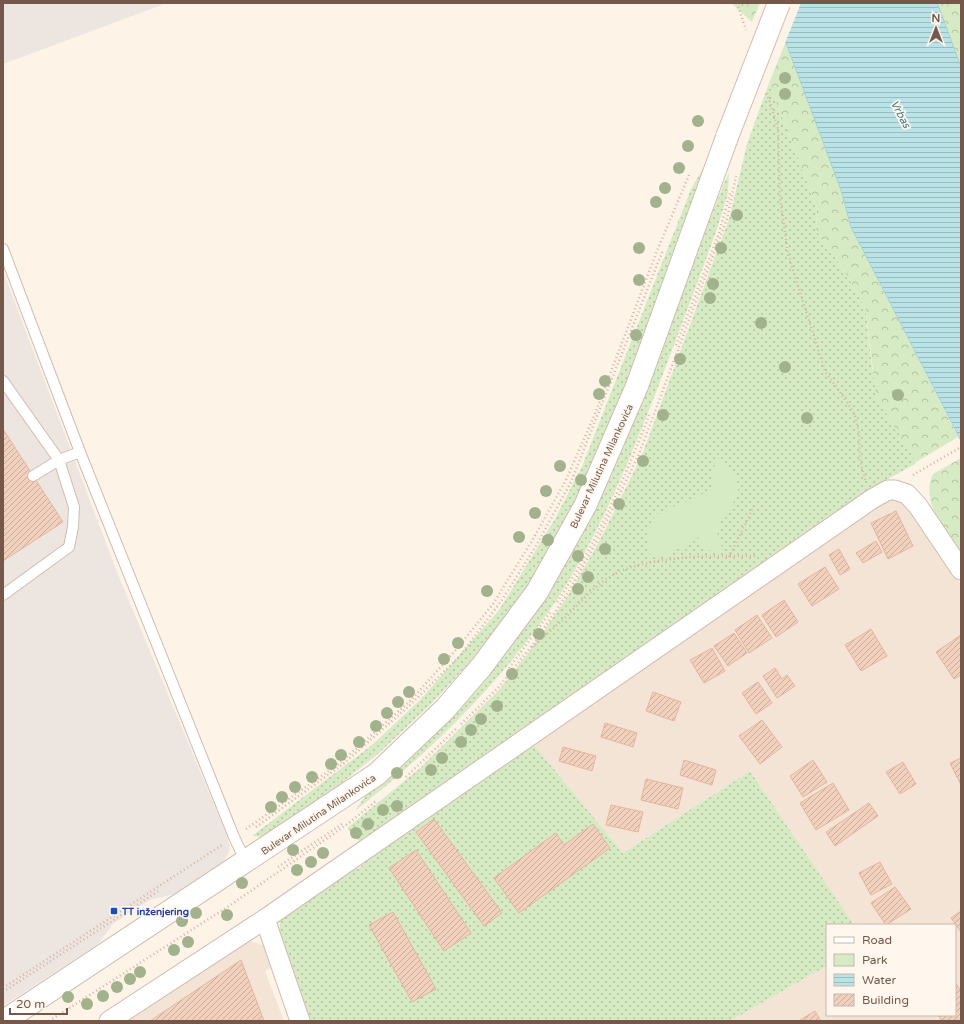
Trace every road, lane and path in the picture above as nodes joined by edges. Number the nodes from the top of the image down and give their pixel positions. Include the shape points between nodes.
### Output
1 (736, 3) edge
2 (779, 3) edge
3 (749, 37) dead end
4 (765, 88) dead end
5 (690, 174) dead end
6 (664, 246) dead end
7 (3, 249) edge
8 (3, 381) edge
9 (961, 448) edge
10 (80, 452) junction
11 (59, 460) junction
12 (921, 471) dead end
13 (33, 476) dead end
14 (880, 495) junction
15 (754, 506) dead end
16 (757, 556) dead end
17 (729, 557) junction
18 (961, 570) edge
19 (3, 595) edge
20 (526, 653) junction
21 (500, 678) dead end
22 (491, 689) dead end
23 (378, 796) dead end
24 (378, 800) dead end
25 (235, 839) junction
26 (246, 862) junction
27 (277, 867) dead end
28 (163, 889) dead end
29 (265, 919) junction
30 (3, 988) edge
31 (3, 992) edge
32 (4, 1021) edge
33 (49, 1021) edge
34 (109, 1021) edge
35 (300, 1021) edge

1 - 3 path
2 - 26 street, Bulevar Milutina Milankovića, bridge via 727,137 637,386 585,506 537,592 450,704 377,774
4 - 14 path via 778,129 780,198 788,254 825,371 855,416 859,433 860,461
5 - 25 path via 566,480 533,540 493,604 455,651 404,706 340,763
6 - 25 path via 571,482 536,546 497,607 460,656 408,707 342,765
7 - 10 lane
8 - 11 lane
9 - 12 path
10 - 11 lane
10 - 25 lane
11 - 13 lane
11 - 19 lane via 74,507 69,547
14 - 18 street via 901,491 914,500
14 - 29 street
15 - 17 path
16 - 17 path
17 - 20 path via 676,559 625,569 591,591
20 - 21 path via 568,593 639,454 727,219 736,170 719,233 615,499 566,588 529,643
20 - 22 path via 498,688 418,768 400,780
23 - 27 path via 334,830
24 - 33 path via 229,906
25 - 26 lane
25 - 30 path
26 - 32 street, Bulevar Milutina Milankovića
28 - 31 path
29 - 34 street
29 - 35 street

